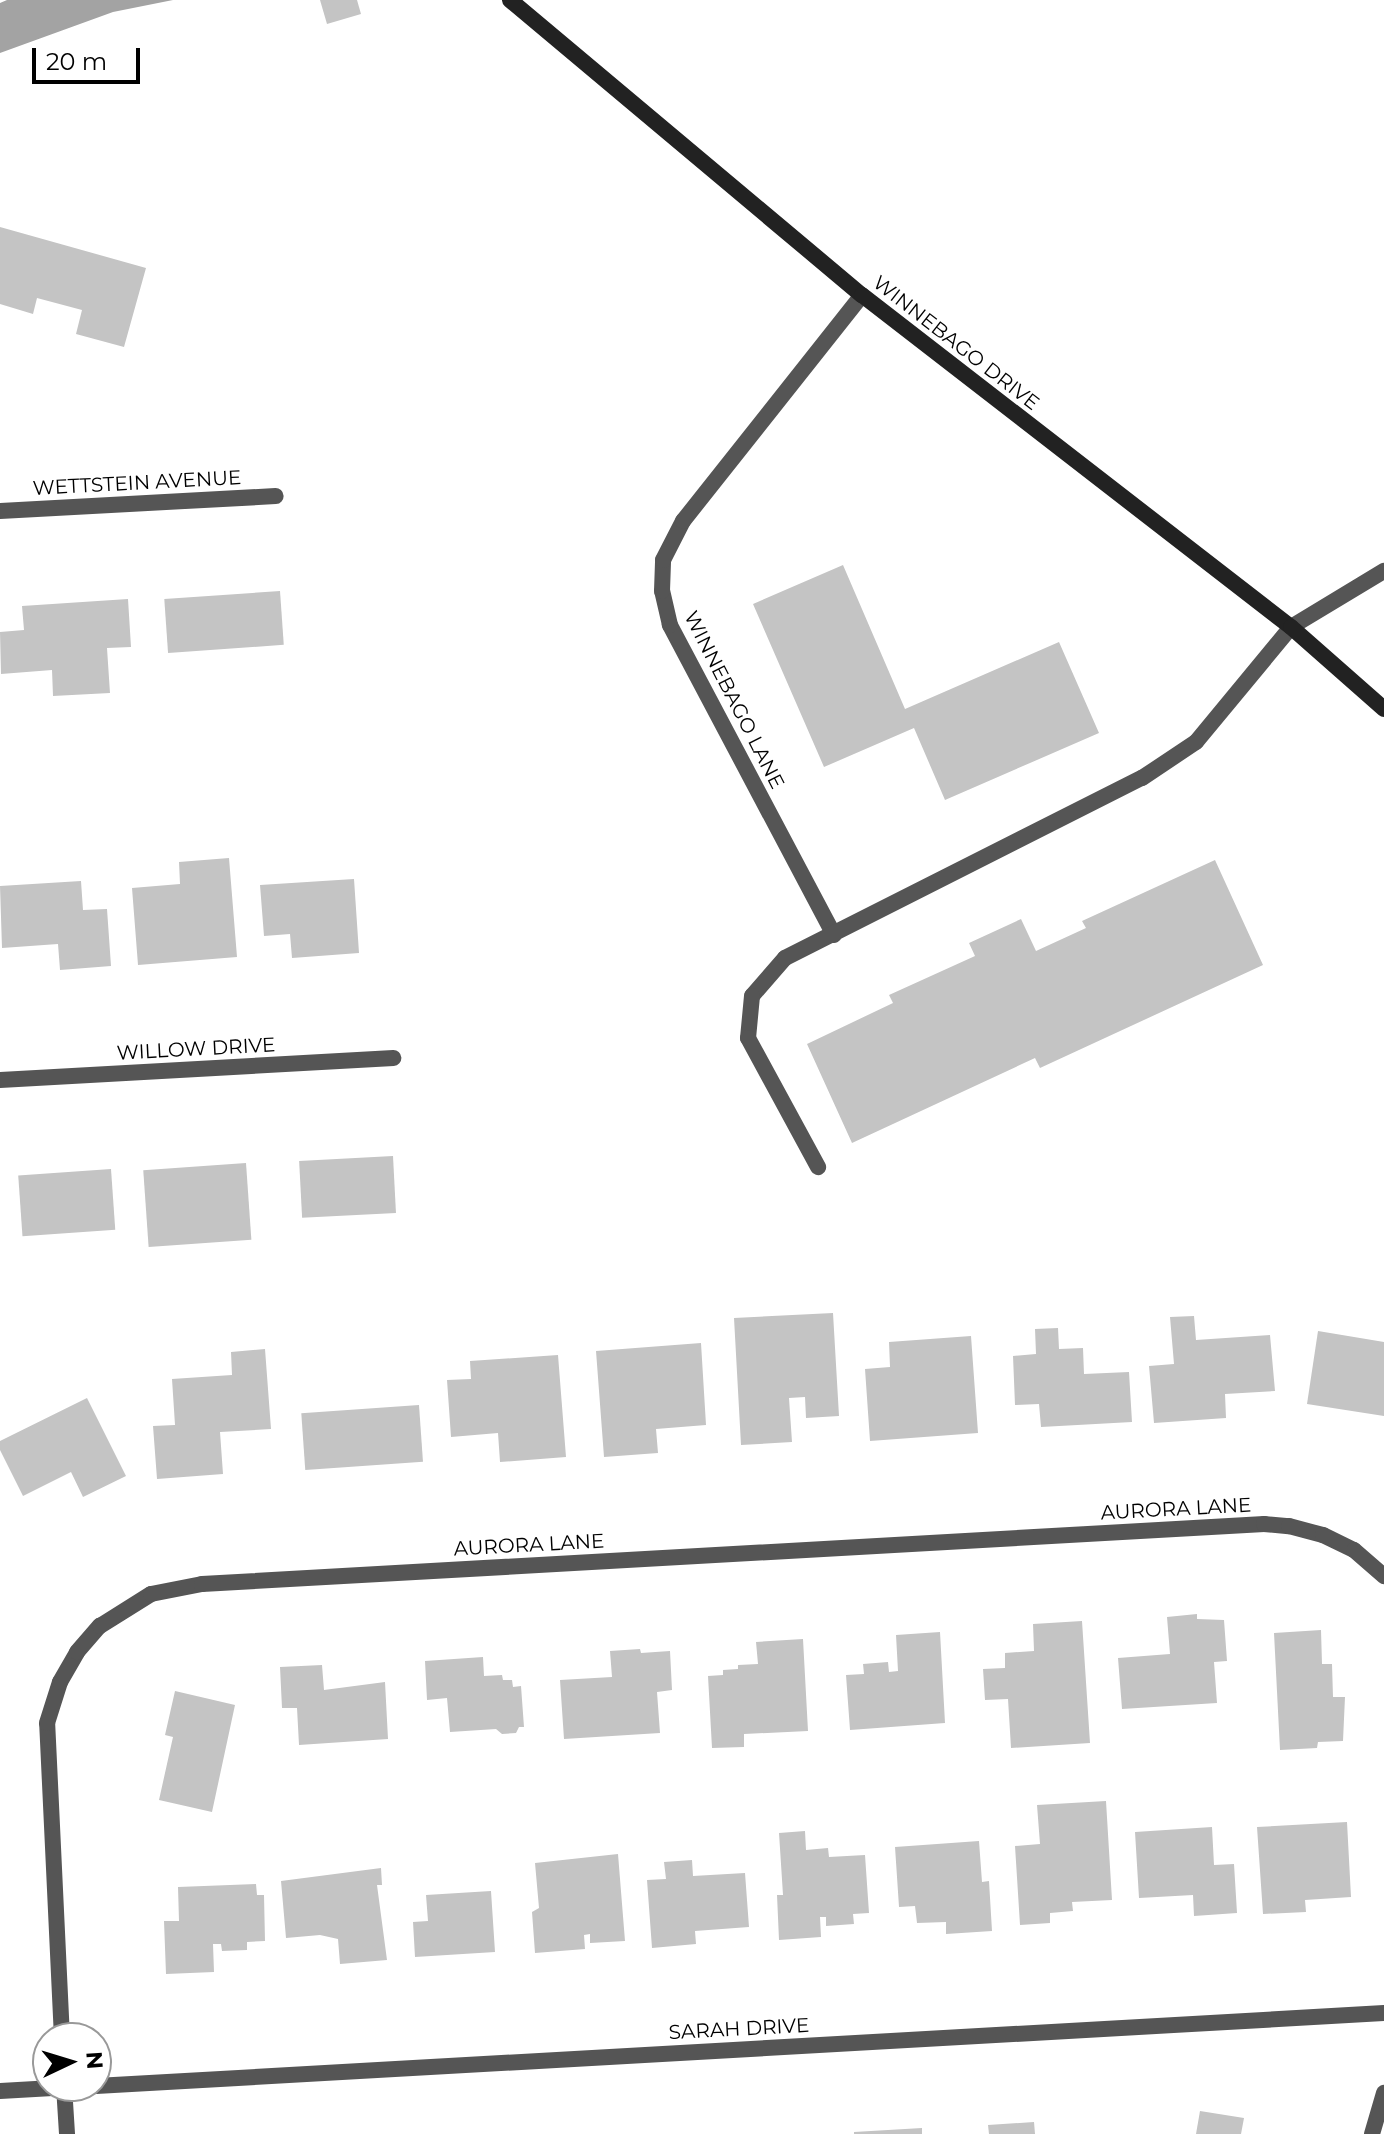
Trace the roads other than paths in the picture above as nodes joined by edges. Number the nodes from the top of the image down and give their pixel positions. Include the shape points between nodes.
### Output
1 (510, 0) edge
2 (862, 295) junction
3 (276, 496) dead end
4 (0, 511) edge
5 (1384, 571) edge
6 (1291, 627) junction
7 (1384, 709) edge
8 (834, 935) junction
9 (393, 1058) dead end
10 (0, 1080) edge
11 (818, 1167) dead end
12 (1384, 1576) edge
13 (1384, 2013) edge
14 (61, 2022) edge
15 (112, 2085) edge
16 (32, 2089) edge
17 (0, 2091) edge
18 (1384, 2093) edge
19 (65, 2102) edge
20 (67, 2134) edge
21 (1372, 2134) edge

1 - 2 main road, WINNEBAGO DRIVE
2 - 6 main road, WINNEBAGO DRIVE
2 - 8 street, WINNEBAGO LANE via 683,521 663,560 662,591 670,625
3 - 4 street, WETTSTEIN AVENUE
5 - 6 street
6 - 7 main road, WINNEBAGO DRIVE
6 - 8 street via 1196,742 1142,778
8 - 11 street via 785,958 752,996 748,1038
9 - 10 street, WILLOW DRIVE
12 - 14 street, AURORA LANE via 1354,1550 1323,1535 1264,1524 202,1584 151,1594 100,1626 77,1652 47,1723
13 - 15 street, SARAH DRIVE
16 - 17 street
18 - 21 street
19 - 20 street

